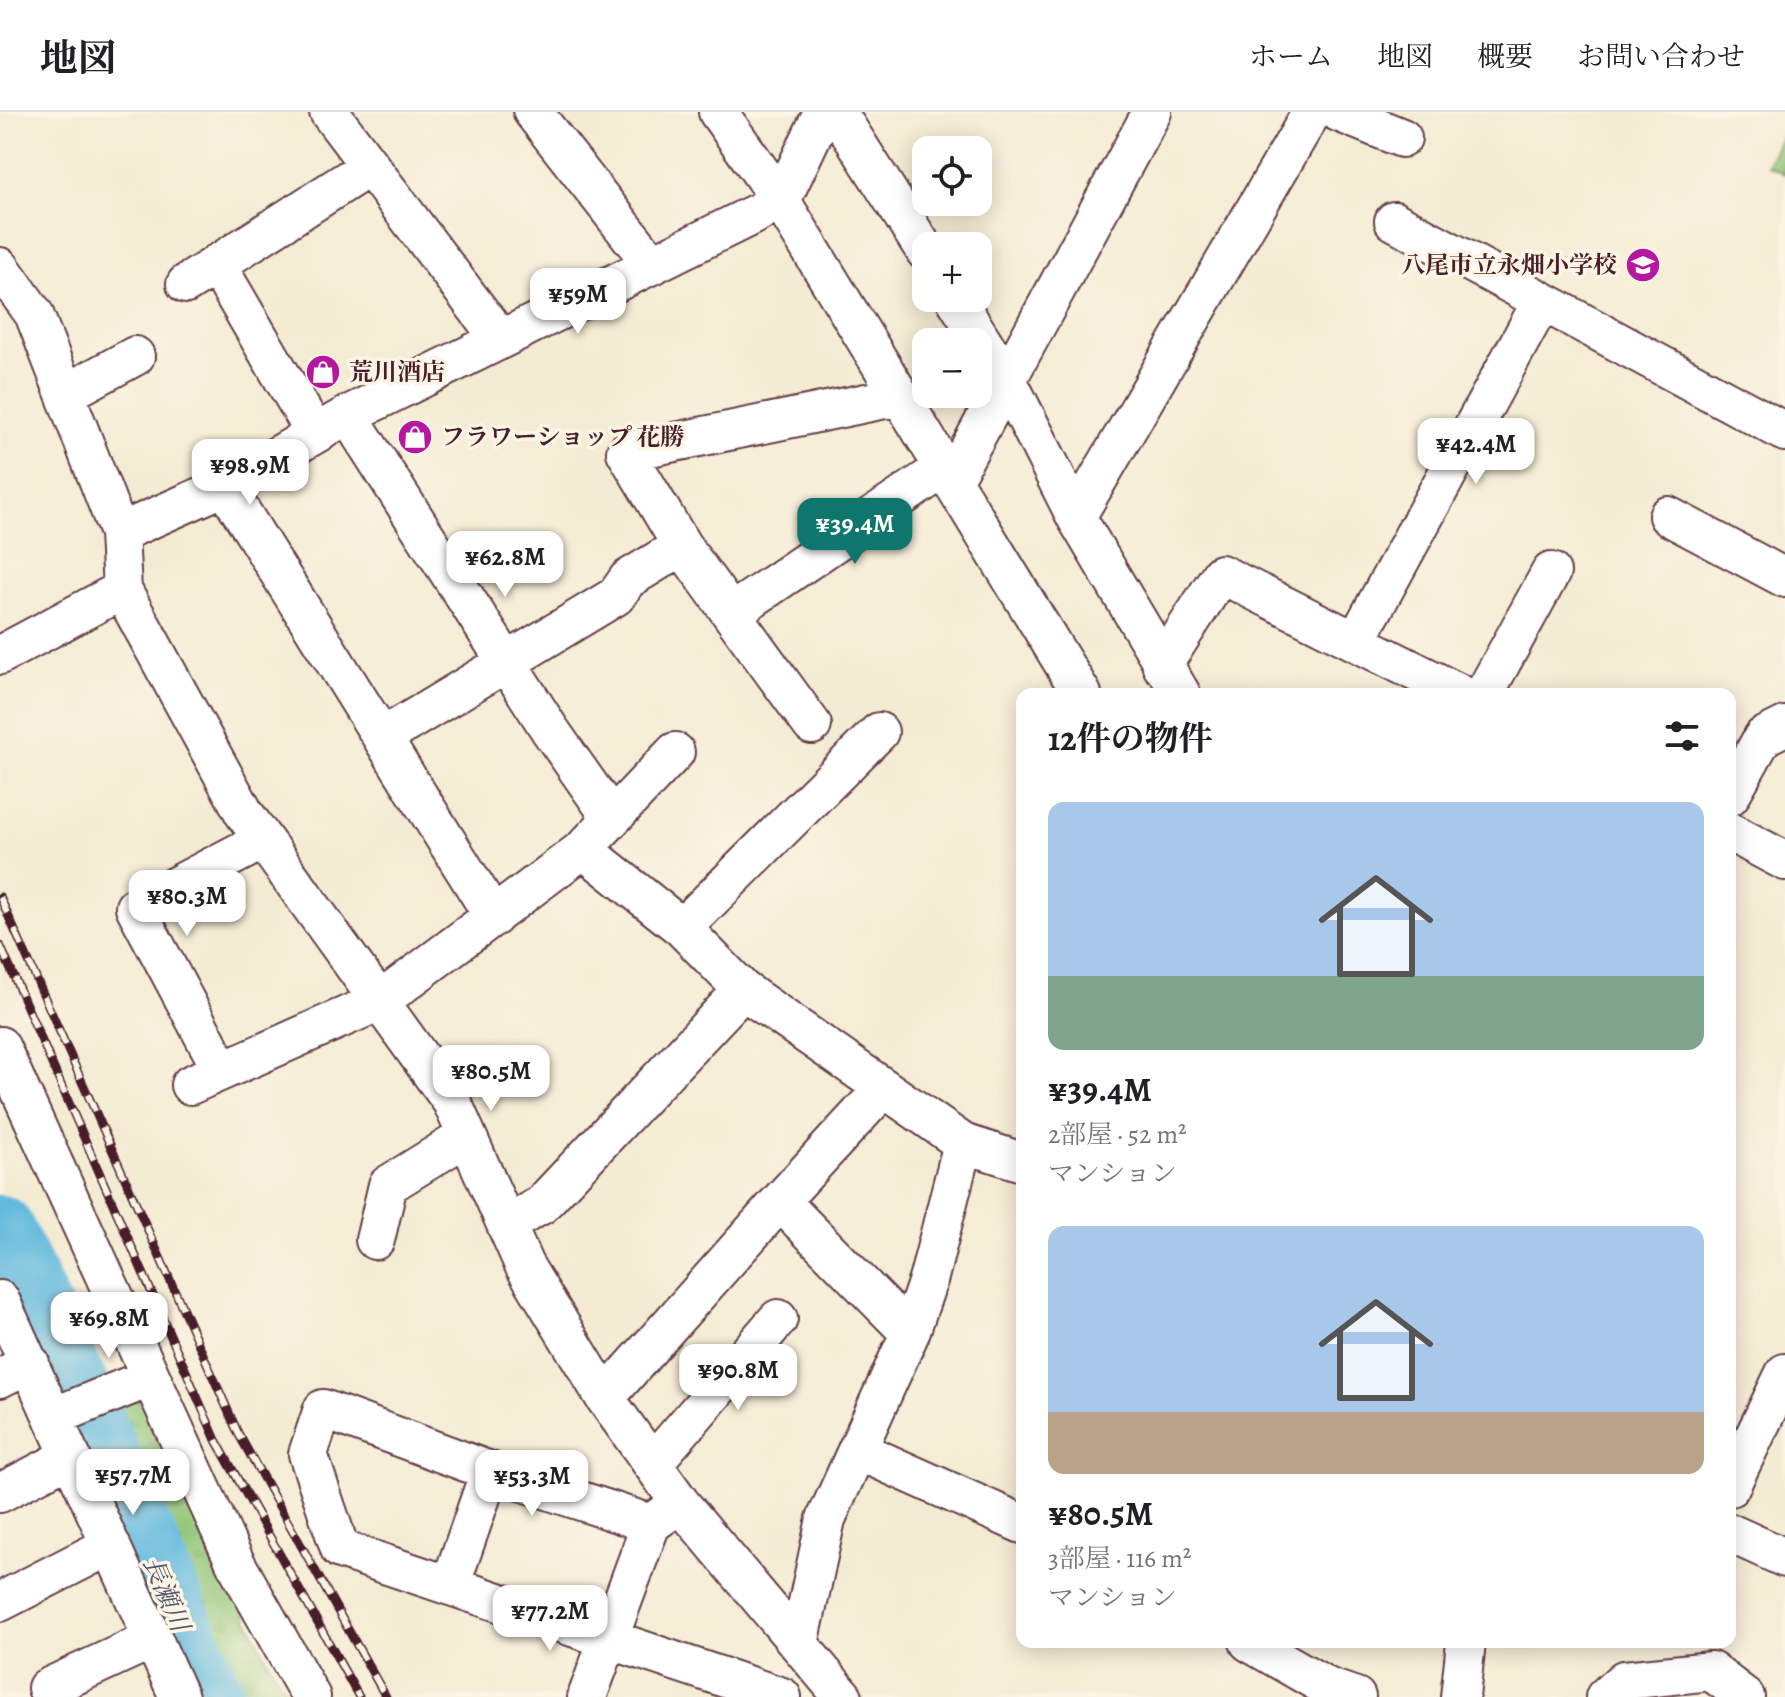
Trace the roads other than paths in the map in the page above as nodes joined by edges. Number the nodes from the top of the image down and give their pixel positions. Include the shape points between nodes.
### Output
1 (329, 112) edge
2 (533, 112) edge
3 (718, 112) edge
4 (823, 112) edge
5 (837, 112) edge
6 (1152, 112) edge
7 (1312, 112) edge
8 (1338, 112) edge
9 (1402, 138) dead end
10 (370, 166) junction
11 (781, 201) junction
12 (1394, 221) dead end
13 (913, 232) edge
14 (653, 265) junction
15 (0, 267) edge
16 (1542, 301) junction
17 (964, 312) edge
18 (500, 339) junction
19 (135, 356) dead end
20 (1008, 382) junction
21 (65, 394) junction
22 (900, 396) junction
23 (348, 415) junction
24 (1785, 432) edge
25 (315, 433) junction
26 (948, 474) junction
27 (225, 486) junction
28 (1668, 516) dead end
29 (1076, 517) junction
30 (119, 533) junction
31 (682, 546) junction
32 (1551, 572) dead end
33 (1785, 578) edge
34 (122, 590) junction
35 (731, 613) junction
36 (1356, 641) junction
37 (0, 655) edge
38 (509, 662) junction
39 (1172, 680) edge
40 (1416, 684) edge
41 (1078, 688) edge
42 (1487, 688) edge
43 (812, 725) dead end
44 (1785, 726) edge
45 (879, 732) dead end
46 (383, 737) junction
47 (675, 752) dead end
48 (1736, 785) edge
49 (611, 817) junction
50 (1736, 835) edge
51 (263, 840) junction
52 (583, 849) junction
53 (1785, 861) edge
54 (494, 917) junction
55 (682, 928) junction
56 (743, 990) junction
57 (380, 1001) junction
58 (0, 1046) edge
59 (884, 1088) junction
60 (467, 1136) junction
61 (963, 1143) junction
62 (1016, 1160) edge
63 (780, 1201) junction
64 (507, 1224) junction
65 (375, 1240) dead end
66 (0, 1300) edge
67 (778, 1319) dead end
68 (910, 1333) junction
69 (15, 1370) edge
70 (1785, 1373) edge
71 (149, 1378) junction
72 (605, 1398) junction
73 (71, 1410) junction
74 (857, 1450) junction
75 (71, 1456) junction
76 (652, 1464) junction
77 (490, 1471) junction
78 (1736, 1475) edge
79 (0, 1493) edge
80 (666, 1514) junction
81 (1016, 1521) edge
82 (1736, 1536) edge
83 (111, 1545) junction
84 (1785, 1558) edge
85 (450, 1586) junction
86 (0, 1602) edge
87 (153, 1639) junction
88 (608, 1640) junction
89 (799, 1644) junction
90 (1259, 1648) edge
91 (1465, 1648) edge
92 (1709, 1657) edge
93 (47, 1688) dead end
94 (179, 1697) edge
95 (311, 1697) edge
96 (587, 1697) edge
97 (782, 1697) edge
98 (843, 1697) edge
99 (1356, 1697) edge
100 (1460, 1697) edge
101 (1605, 1697) edge
102 (1745, 1697) edge

1 - 10 street
2 - 14 street
3 - 11 street
4 - 11 street
5 - 13 street
6 - 20 street
7 - 29 street
8 - 9 street
10 - 18 street
10 - 25 street via 201,274
11 - 14 street
11 - 22 street
12 - 16 street
14 - 18 street
15 - 21 street via 34,314
16 - 24 street
16 - 36 street
17 - 20 street
18 - 23 street
19 - 21 street
20 - 26 street
20 - 29 street
21 - 30 street
22 - 26 street
22 - 31 street via 626,452
23 - 25 street
23 - 38 street
25 - 27 street
26 - 35 street
26 - 41 street
27 - 30 street
27 - 46 street
28 - 33 street
29 - 39 street
30 - 34 street
31 - 35 street
31 - 38 street via 628,579 616,596
32 - 42 street
34 - 37 street
34 - 51 street
35 - 43 street
36 - 39 street via 1221,574
36 - 40 street
38 - 46 street
38 - 49 street
44 - 48 street via 1763,737
45 - 55 street
46 - 54 street
47 - 49 street
49 - 52 street
50 - 53 street
51 - 57 street
51 - 57 street via 135,907 206,1078
52 - 54 street
52 - 55 street
54 - 57 street
55 - 56 street
56 - 59 street
56 - 64 street via 541,1205
57 - 60 street via 452,1102
58 - 71 street
59 - 61 street
59 - 63 street
60 - 64 street
60 - 65 street via 388,1185
61 - 62 street
61 - 68 street
63 - 68 street
63 - 72 street
64 - 72 street via 524,1265
66 - 69 street
67 - 76 street
68 - 74 street
69 - 73 street
70 - 78 street
71 - 73 street
71 - 95 street via 235,1562
72 - 76 street
73 - 75 street
74 - 81 street
74 - 89 street via 826,1519
75 - 79 street
75 - 83 street
76 - 80 street
77 - 80 street
77 - 85 street
77 - 85 street via 323,1409 308,1454 340,1549
80 - 88 street
80 - 89 street
82 - 84 street
83 - 86 street
83 - 87 street
85 - 88 street
87 - 93 street
87 - 94 street
88 - 96 street
88 - 97 street
89 - 98 street
90 - 99 street via 1327,1687
91 - 100 street
92 - 101 street via 1624,1680
92 - 102 street

